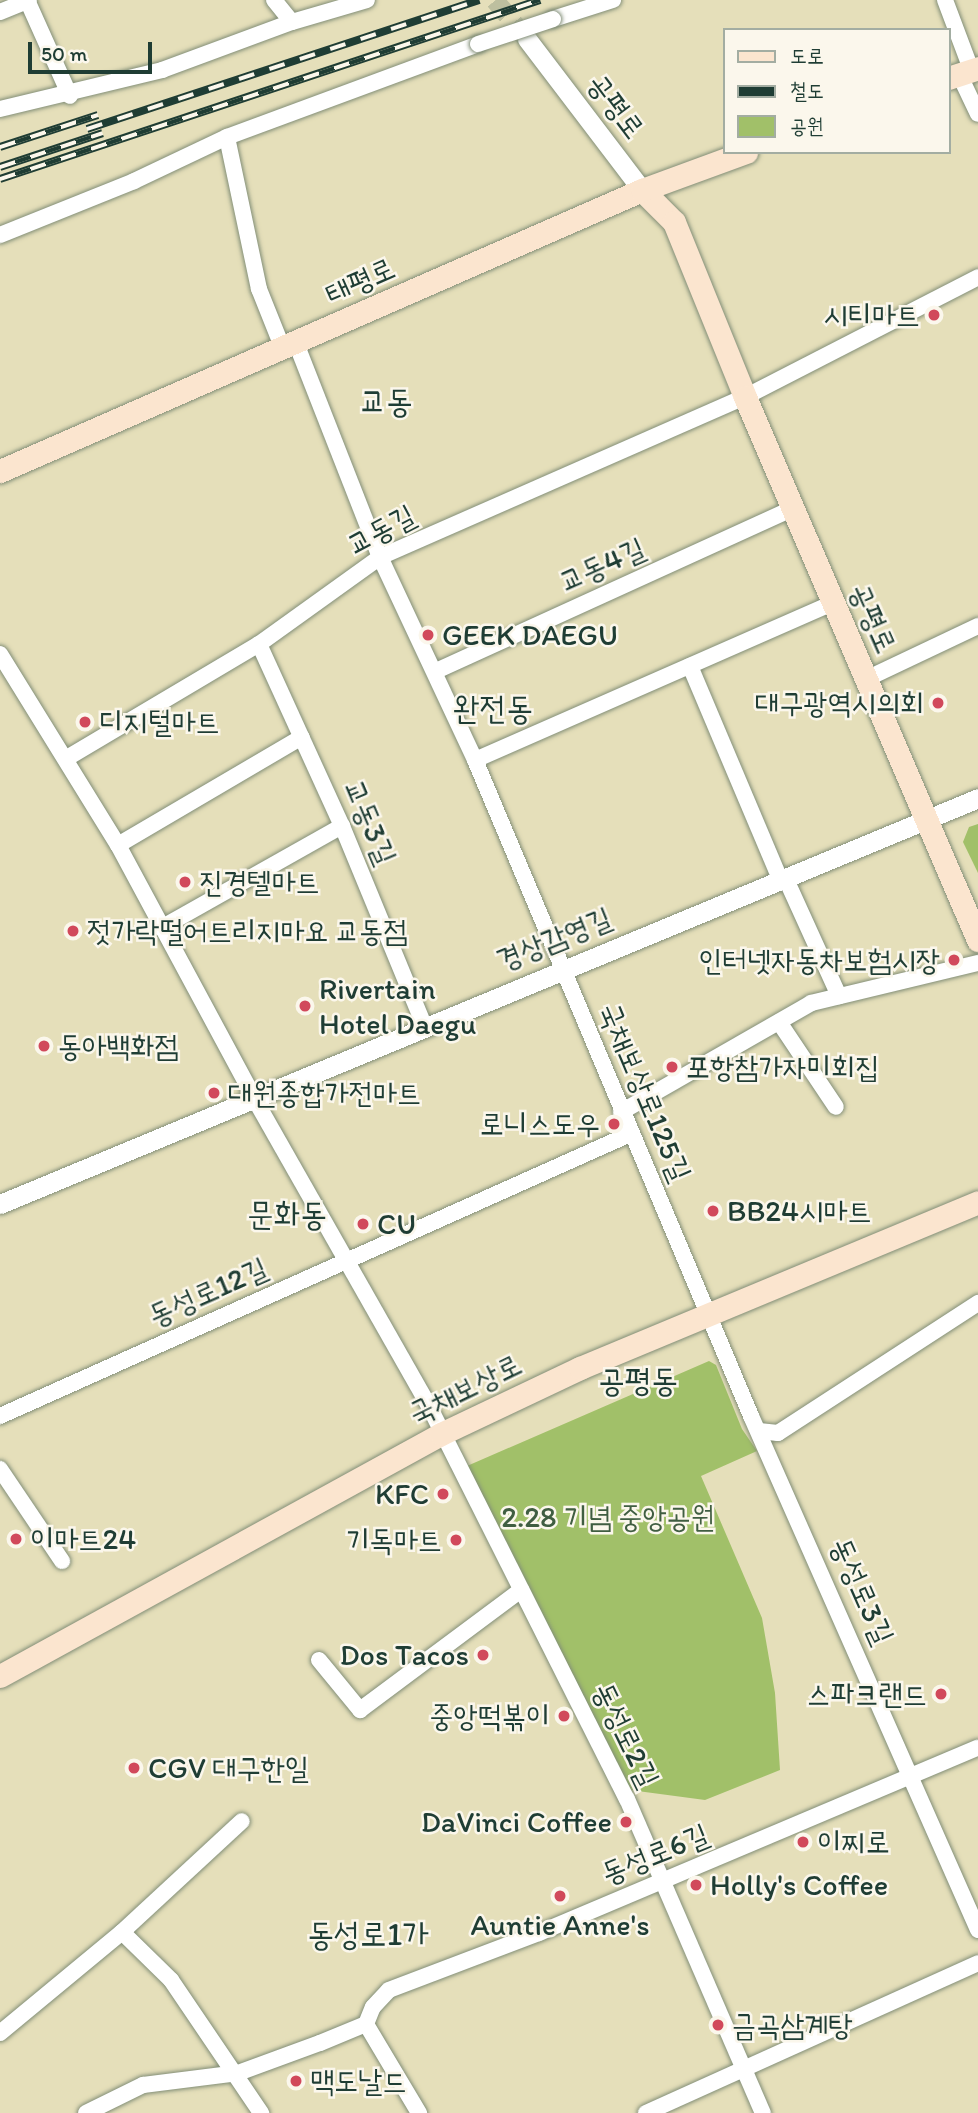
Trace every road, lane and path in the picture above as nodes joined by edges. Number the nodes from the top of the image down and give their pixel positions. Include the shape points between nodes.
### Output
1 (28, 0) edge
2 (274, 0) edge
3 (367, 0) edge
4 (613, 0) edge
5 (945, 0) edge
6 (0, 12) edge
7 (292, 22) junction
8 (527, 40) tunnel mouth
9 (964, 72) edge
10 (69, 96) junction
11 (0, 109) edge
12 (978, 114) edge
13 (227, 137) junction
14 (741, 154) edge
15 (642, 190) junction
16 (0, 235) edge
17 (978, 277) edge
18 (290, 346) junction
19 (745, 397) junction
20 (0, 471) edge
21 (792, 509) junction
22 (380, 557) junction
23 (832, 603) junction
24 (978, 626) edge
25 (259, 644) junction
26 (0, 654) edge
27 (690, 666) junction
28 (436, 671) junction
29 (866, 679) junction
30 (302, 737) junction
31 (67, 758) junction
32 (475, 760) junction
33 (978, 798) edge
34 (928, 819) junction
35 (342, 826) junction
36 (118, 845) junction
37 (783, 878) junction
38 (161, 928) junction
39 (978, 940) edge
40 (978, 963) edge
41 (563, 968) junction
42 (839, 996) junction
43 (779, 1022) junction
44 (424, 1025) junction
45 (254, 1098) junction
46 (836, 1107) dead end
47 (621, 1112) junction
48 (631, 1134) junction
49 (978, 1202) edge
50 (0, 1204) edge
51 (348, 1259) junction
52 (978, 1303) edge
53 (710, 1315) junction
54 (0, 1416) edge
55 (759, 1431) junction
56 (441, 1434) junction
57 (0, 1469) edge
58 (62, 1561) dead end
59 (522, 1590) junction
60 (319, 1660) dead end
61 (0, 1676) edge
62 (978, 1748) edge
63 (913, 1776) junction
64 (242, 1821) dead end
65 (664, 1880) junction
66 (978, 1930) edge
67 (122, 1932) junction
68 (978, 1963) edge
69 (366, 2024) junction
70 (0, 2033) edge
71 (744, 2069) junction
72 (237, 2073) junction
73 (86, 2113) edge
74 (261, 2113) edge
75 (419, 2113) edge
76 (646, 2113) edge
77 (763, 2113) edge

1 - 6 street
1 - 10 street
2 - 7 street
3 - 7 street
4 - 13 street, bridge via 478,44
5 - 9 street
7 - 10 street via 162,70
8 - 15 street, 공평로
9 - 12 street
10 - 11 street
13 - 16 street via 134,181
13 - 18 street via 259,289
14 - 15 main road, 태평로
15 - 18 main road, 태평로
15 - 19 main road, 공평로 via 674,222
17 - 19 street
18 - 20 main road, 태평로
18 - 22 street
19 - 21 main road, 공평로
19 - 22 street, 교동길
21 - 23 main road, 공평로
21 - 28 street, 교동4길
22 - 25 street, 교동길
22 - 28 street
23 - 27 street
23 - 29 main road, 공평로
24 - 29 street
25 - 30 street, 교동3길
25 - 31 street, 교동길
26 - 31 street, 동성로2길
27 - 32 street
27 - 37 street
28 - 32 street
29 - 34 main road, 공평로
30 - 35 street, 교동3길
30 - 36 street
31 - 36 street, 동성로2길
32 - 41 street
33 - 34 street, 경상감영길
34 - 37 street, 경상감영길
34 - 39 main road, 공평로
35 - 38 street
35 - 44 street, 교동3길
36 - 38 street, 동성로2길
37 - 41 street, 경상감영길
37 - 42 street
38 - 45 street, 동성로2길
40 - 42 street
41 - 44 street, 경상감영길
41 - 47 street, 국채보상로125길
42 - 43 street via 811,1003
43 - 46 street
43 - 47 street
44 - 45 street, 경상감영길
45 - 50 street, 경상감영길
45 - 51 street, 동성로2길
47 - 48 street, 국채보상로125길
48 - 51 street, 동성로12길
48 - 53 street, 국채보상로125길
49 - 53 main road, 국채보상로
51 - 54 street, 동성로12길
51 - 56 street, 동성로2길
52 - 55 street via 778,1433
53 - 55 street, 동성로3길
53 - 56 main road, 국채보상로 via 580,1368
55 - 63 street, 동성로3길
56 - 59 street, 동성로2길
56 - 61 main road, 국채보상로
57 - 58 street
59 - 60 street via 360,1710
59 - 65 street, 동성로2길
62 - 63 street, 동성로6길
63 - 65 street, 동성로6길
63 - 66 street, 동성로3길
64 - 67 street
65 - 69 street, 동성로6길 via 389,1990 373,2007
65 - 71 street, 동성로2길
67 - 70 street
67 - 72 street via 172,1980
68 - 71 street
69 - 72 street
69 - 75 street
71 - 76 street
71 - 77 street, 동성로2길
72 - 73 street via 143,2085
72 - 74 street

